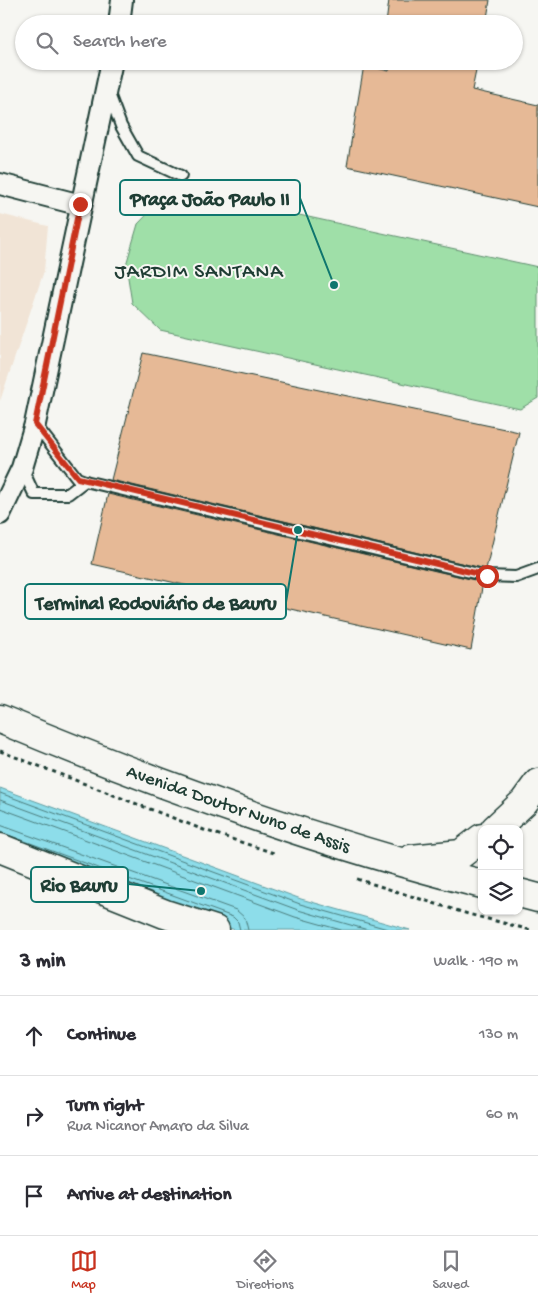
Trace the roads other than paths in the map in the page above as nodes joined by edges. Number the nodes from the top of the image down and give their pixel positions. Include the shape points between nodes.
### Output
1 (122, 0) edge
2 (120, 15) edge
3 (111, 70) edge
4 (108, 90) junction
5 (181, 176) dead end
6 (0, 184) edge
7 (80, 204) junction
8 (35, 424) junction
9 (22, 468) junction
10 (85, 481) junction
11 (0, 514) edge
12 (538, 569) edge
13 (0, 718) edge
14 (538, 783) edge
15 (499, 825) edge
16 (478, 841) edge
17 (0, 849) edge
18 (398, 861) junction
19 (478, 883) edge
20 (523, 895) edge
21 (538, 898) edge
22 (216, 930) edge

1 - 2 street
3 - 4 street
4 - 5 lane via 121,126 138,156
4 - 7 street
6 - 7 street
7 - 8 street
8 - 9 street
8 - 10 lane via 78,478
9 - 10 lane via 34,494 68,494
9 - 11 street
10 - 12 lane via 487,576 516,577
13 - 18 main road, Avenida Doutor Nuno de Assis via 216,802
14 - 15 main road via 524,802
16 - 18 main road via 461,854
17 - 22 main road via 165,914
18 - 19 main road, Avenida Doutor Nuno de Assis
20 - 21 main road

